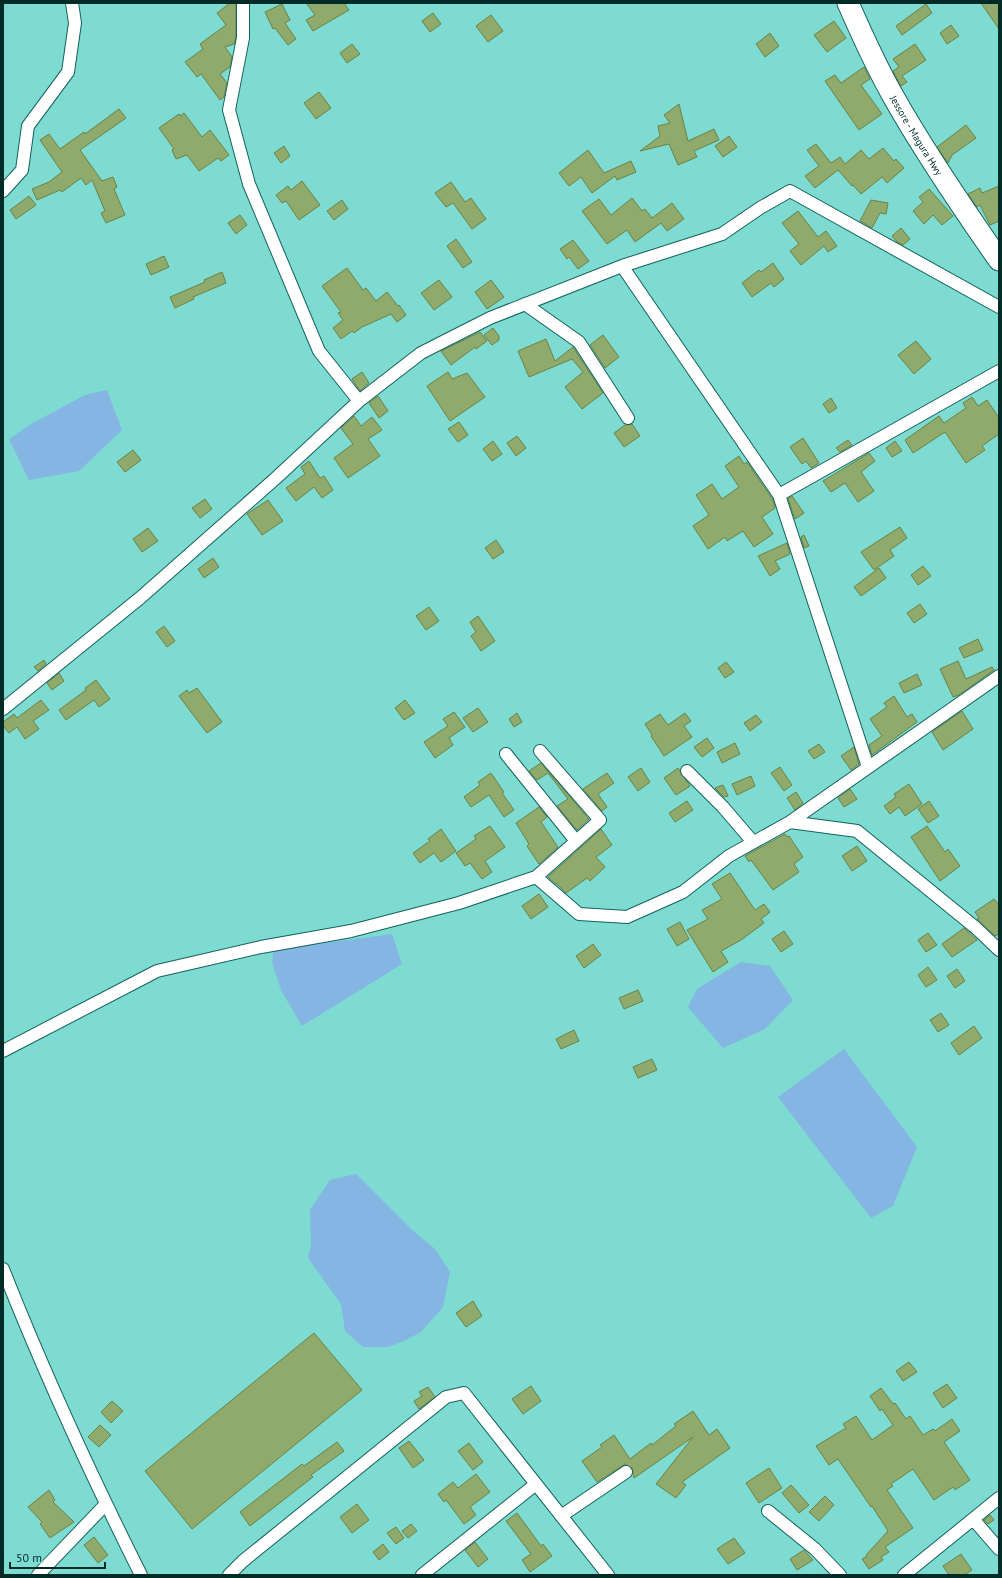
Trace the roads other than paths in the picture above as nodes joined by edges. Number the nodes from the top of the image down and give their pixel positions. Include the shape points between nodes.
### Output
1 (72, 3) edge
2 (243, 3) edge
3 (848, 3) edge
4 (3, 191) edge
5 (999, 260) edge
6 (622, 266) junction
7 (525, 304) junction
8 (999, 307) edge
9 (999, 371) edge
10 (359, 400) junction
11 (628, 418) dead end
12 (779, 495) junction
13 (999, 676) edge
14 (3, 709) edge
15 (540, 751) dead end
16 (506, 754) dead end
17 (868, 767) junction
18 (687, 772) dead end
19 (790, 822) junction
20 (576, 841) junction
21 (753, 842) junction
22 (536, 877) junction
23 (999, 950) edge
24 (3, 1051) edge
25 (3, 1269) edge
26 (626, 1472) dead end
27 (536, 1484) junction
28 (999, 1498) edge
29 (106, 1504) junction
30 (768, 1510) dead end
31 (561, 1516) junction
32 (973, 1519) junction
33 (999, 1549) edge
34 (602, 1573) edge
35 (38, 1575) edge
36 (141, 1575) edge
37 (229, 1575) edge
38 (422, 1575) edge
39 (840, 1575) edge
40 (904, 1575) edge

1 - 4 street via 75,23 68,72 28,126 22,170
2 - 10 street via 243,38 229,110 249,184 318,351
3 - 5 highway, Jessore - Magura Hwy via 874,62 893,96 954,195
6 - 7 street
6 - 8 street via 722,234 760,208 790,192
6 - 12 street
7 - 10 street via 490,318 421,353
7 - 11 street via 578,342
9 - 12 street
10 - 14 street via 276,478 140,598
12 - 17 street
13 - 17 street
15 - 20 street via 600,820
16 - 20 street
17 - 19 street
18 - 21 street via 723,807
19 - 21 street
19 - 23 street via 857,831 976,928
20 - 22 street
21 - 22 street via 729,856 683,892 627,917 578,914
22 - 24 street via 459,903 351,931 261,947 157,971
25 - 29 street
26 - 31 street
27 - 31 street
27 - 37 street via 464,1394 446,1397
27 - 38 street
28 - 32 street
29 - 35 street
29 - 36 street
30 - 39 street via 815,1549
31 - 34 street
32 - 33 street
32 - 40 street

